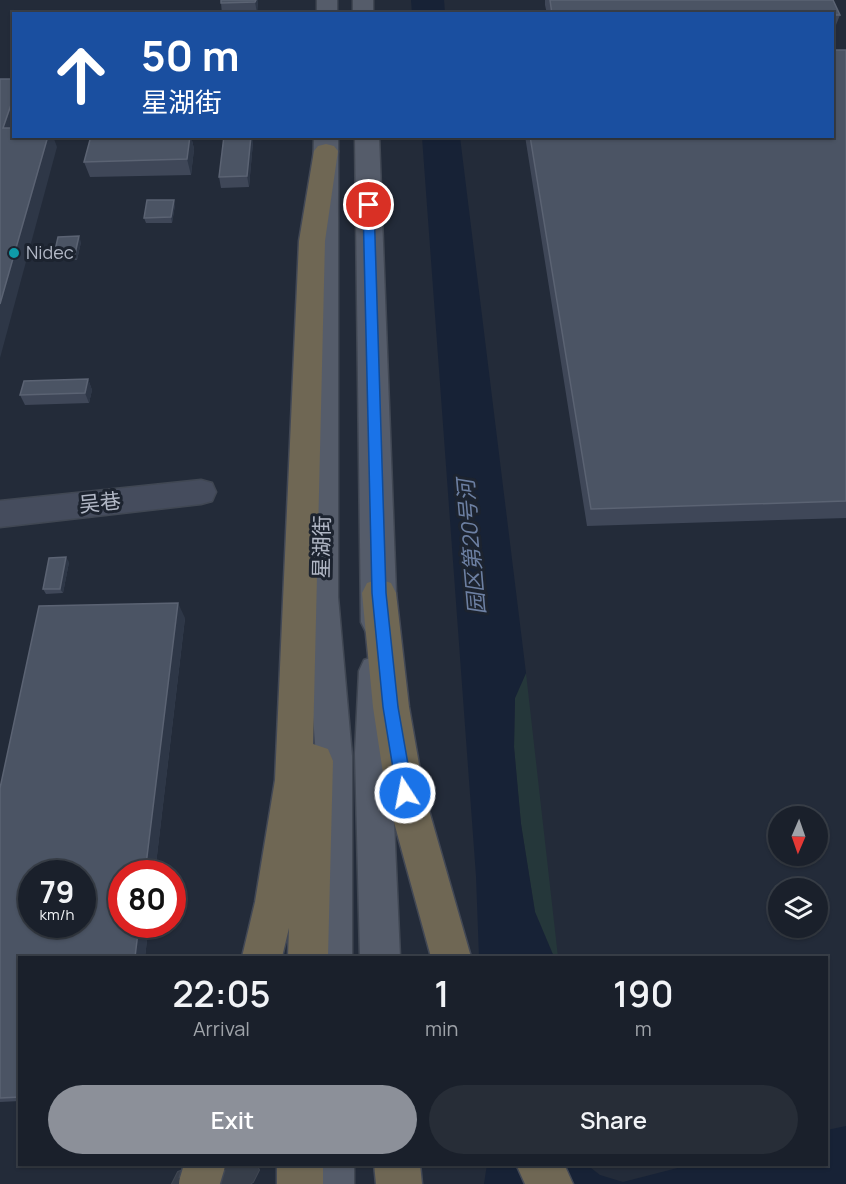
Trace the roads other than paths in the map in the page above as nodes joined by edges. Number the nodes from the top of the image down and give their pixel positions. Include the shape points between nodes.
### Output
1 (367, 138) edge
2 (326, 144) edge
3 (201, 492) dead end
4 (0, 514) edge
5 (379, 593) junction
6 (321, 597) junction
7 (262, 956) edge
8 (308, 956) edge
9 (332, 956) edge
10 (380, 956) edge
11 (451, 956) edge
12 (300, 1166) edge
13 (331, 1166) edge
14 (388, 1166) edge
15 (397, 1166) edge
16 (540, 1166) edge
17 (223, 1167) edge
18 (190, 1184) edge
19 (199, 1184) edge
20 (300, 1184) edge
21 (331, 1184) edge
22 (389, 1184) edge
23 (399, 1184) edge
24 (550, 1184) edge

1 - 5 main road
2 - 6 main road, 星湖街
2 - 7 highway via 312,241 294,780
3 - 4 street, 吴巷
5 - 10 main road via 373,753
5 - 11 highway via 405,793
6 - 8 highway
6 - 9 main road, 星湖街 via 334,756
12 - 20 highway
13 - 21 main road
14 - 22 main road
15 - 23 highway
16 - 24 highway
17 - 18 street
17 - 19 highway, bridge

